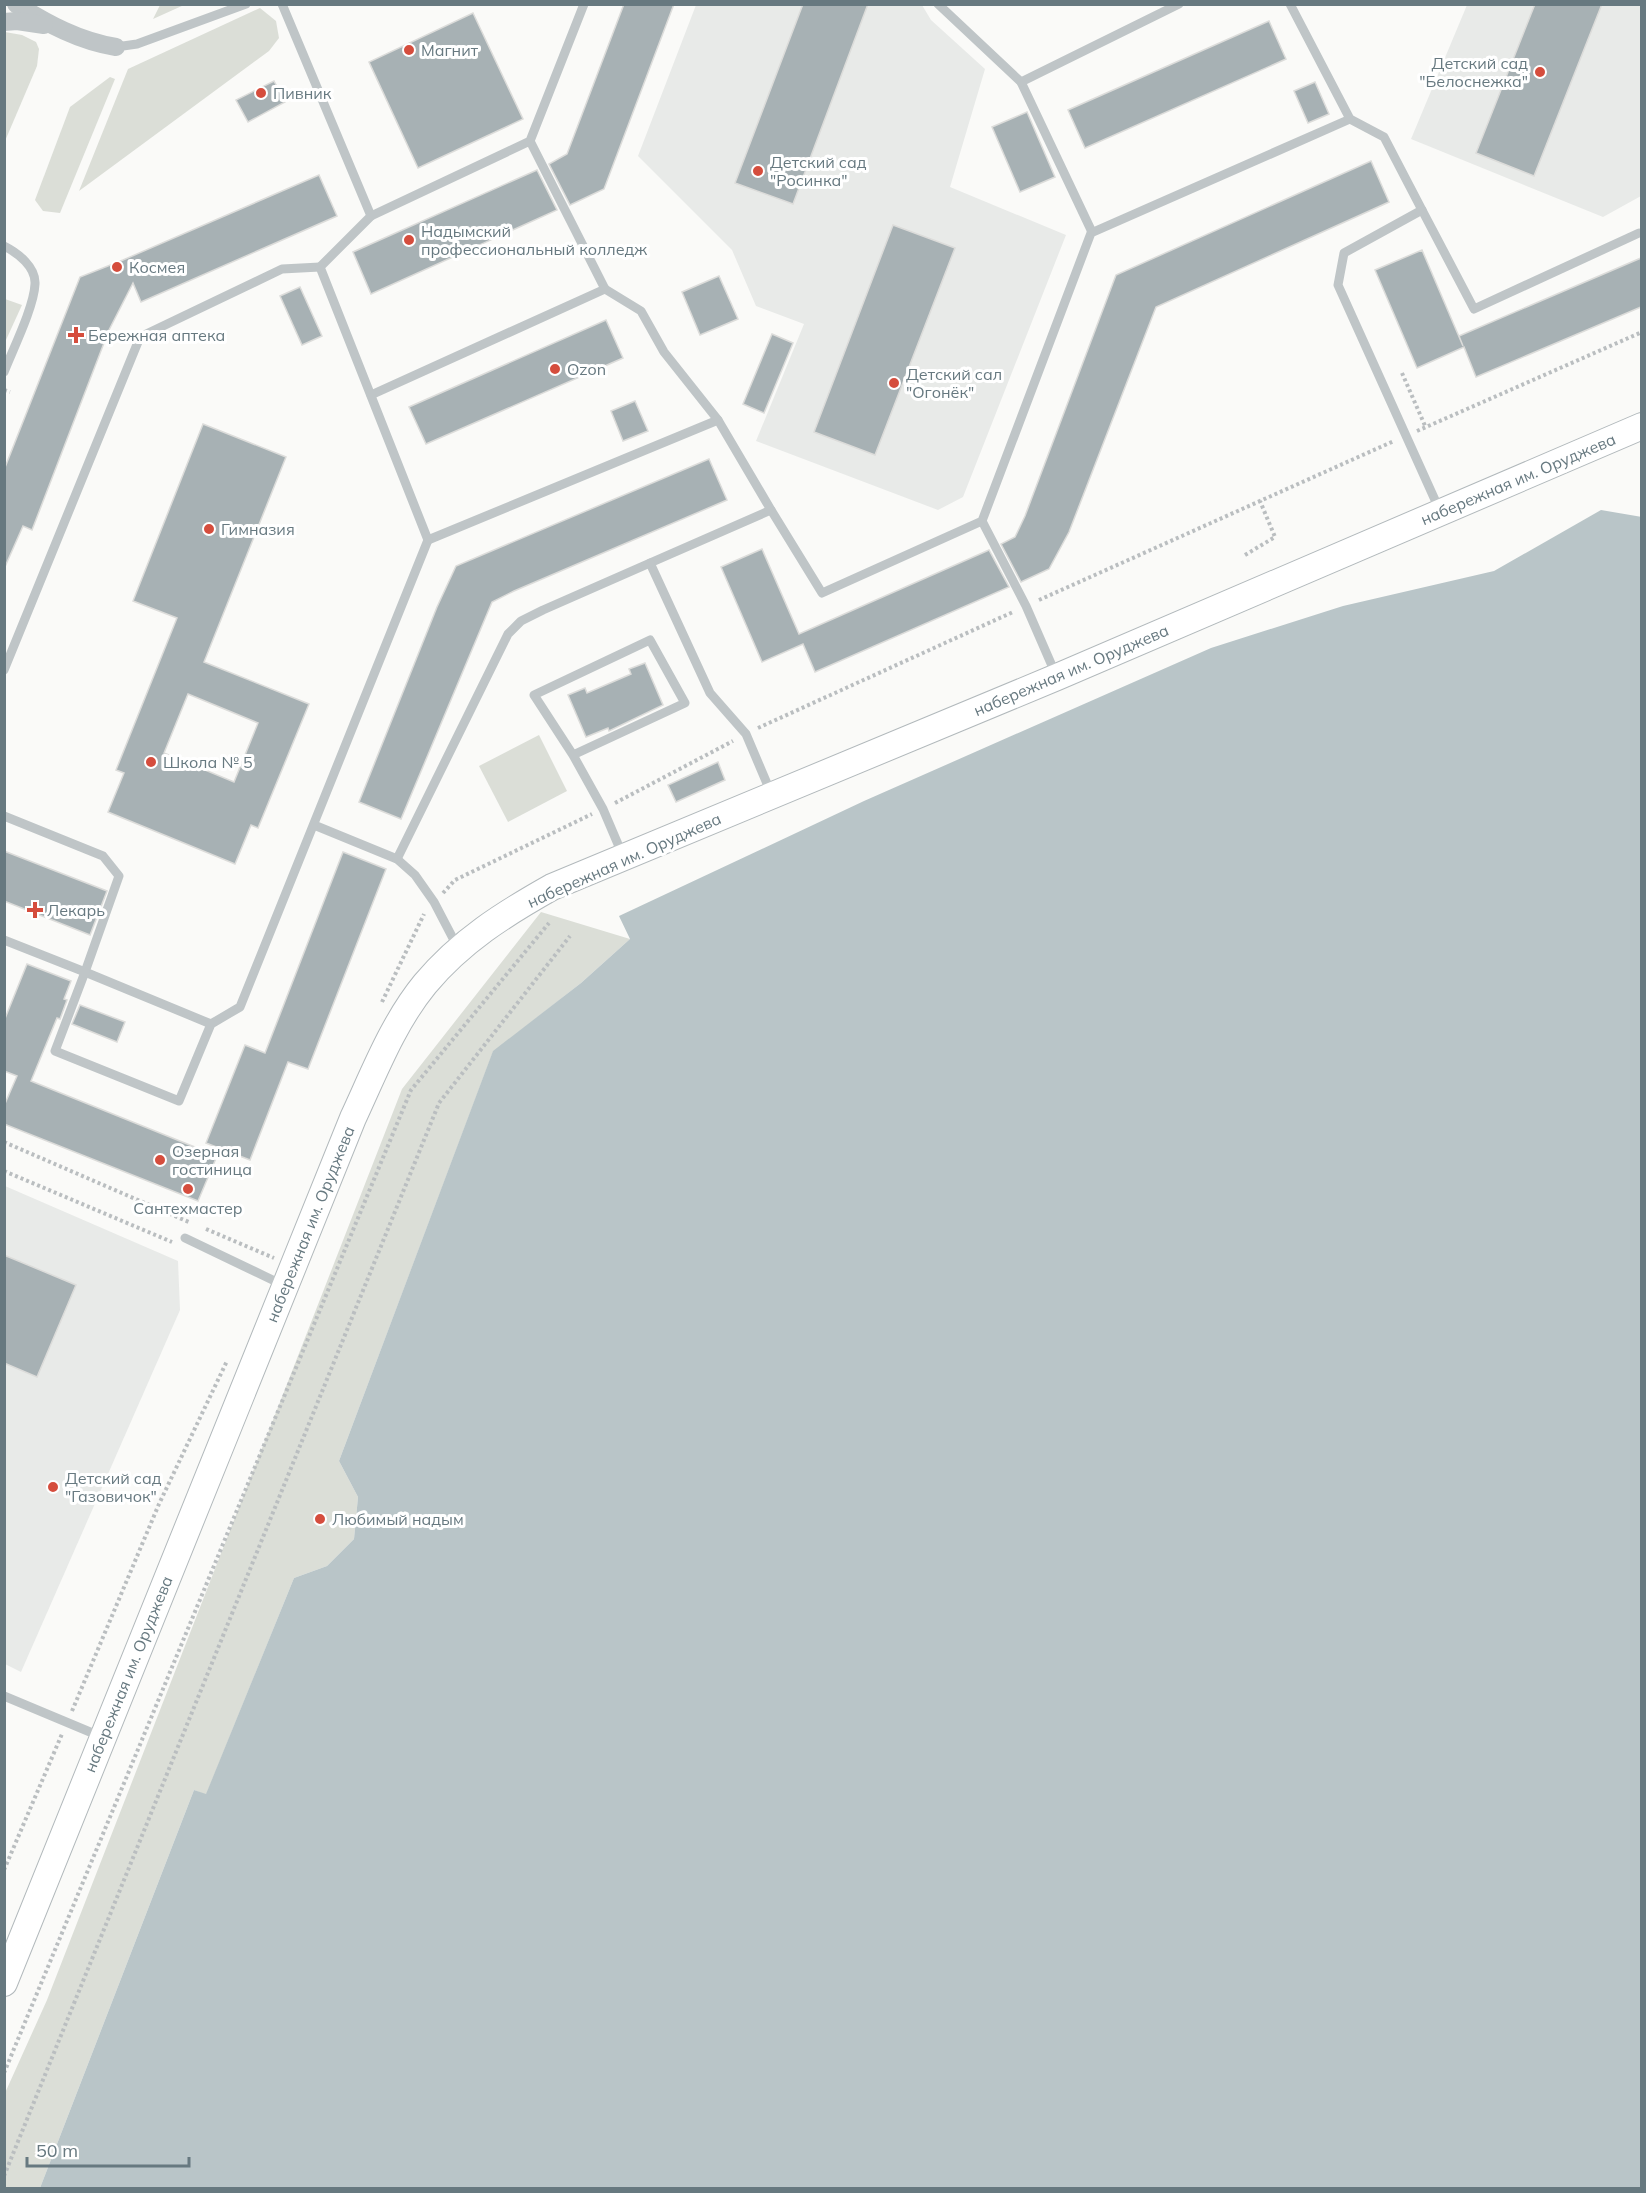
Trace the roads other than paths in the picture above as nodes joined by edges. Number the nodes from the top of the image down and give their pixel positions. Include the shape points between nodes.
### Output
1 (16, 4) edge
2 (246, 4) edge
3 (282, 4) edge
4 (584, 4) edge
5 (938, 4) edge
6 (1179, 4) edge
7 (1290, 4) edge
8 (4, 22) edge
9 (52, 27) junction
10 (116, 47) joint
11 (1021, 82) junction
12 (1350, 119) junction
13 (531, 141) junction
14 (1422, 210) junction
15 (371, 216) junction
16 (1092, 232) junction
17 (1640, 232) edge
18 (4, 246) edge
19 (320, 267) junction
20 (605, 290) junction
21 (4, 372) edge
22 (371, 395) junction
23 (718, 420) junction
24 (1641, 426) edge
25 (771, 510) junction
26 (1441, 513) junction
27 (982, 521) junction
28 (428, 540) junction
29 (650, 563) junction
30 (4, 670) edge
31 (1057, 677) junction
32 (573, 755) junction
33 (772, 795) junction
34 (4, 816) edge
35 (314, 825) junction
36 (623, 856) junction
37 (398, 859) junction
38 (4, 940) edge
39 (458, 949) junction
40 (85, 972) junction
41 (211, 1024) junction
42 (182, 1242) road end
43 (276, 1282) junction
44 (4, 1696) edge
45 (103, 1737) junction
46 (4, 1983) edge

1 - 9 street
2 - 10 lane via 137,44
3 - 15 lane
4 - 13 lane
5 - 11 lane
6 - 11 lane
7 - 12 lane
8 - 9 street
9 - 10 street via 98,45
11 - 16 lane
12 - 14 lane via 1384,137
12 - 16 lane
13 - 15 lane
13 - 20 lane
14 - 17 lane via 1474,309
14 - 26 lane via 1344,253 1338,285
15 - 19 lane
16 - 27 lane
18 - 21 lane via 28,264 36,282
19 - 22 lane
19 - 30 lane via 282,269 140,337
20 - 22 lane
20 - 23 lane via 640,311 664,352
22 - 28 lane
23 - 25 lane
23 - 28 lane
24 - 26 street, набережная им. Оруджева
25 - 27 lane via 822,593
25 - 29 lane
26 - 31 street, набережная им. Оруджева
27 - 31 lane
28 - 35 lane
29 - 33 lane via 710,693 746,734
29 - 37 lane via 521,621 508,634
31 - 33 street, набережная им. Оруджева
32 - 32 lane via 685,703 650,640 534,696
32 - 36 lane
33 - 36 street, набережная им. Оруджева
34 - 40 lane via 103,856 119,876
35 - 37 lane
35 - 41 lane via 240,1006
36 - 39 street, набережная им. Оруджева via 552,887 503,915
37 - 39 lane via 434,902
38 - 40 lane
39 - 43 street, набережная им. Оруджева via 424,985 403,1016
40 - 41 lane
40 - 41 lane via 55,1051 179,1101
42 - 43 lane
43 - 45 street, набережная им. Оруджева
44 - 45 lane
45 - 46 street, набережная им. Оруджева

